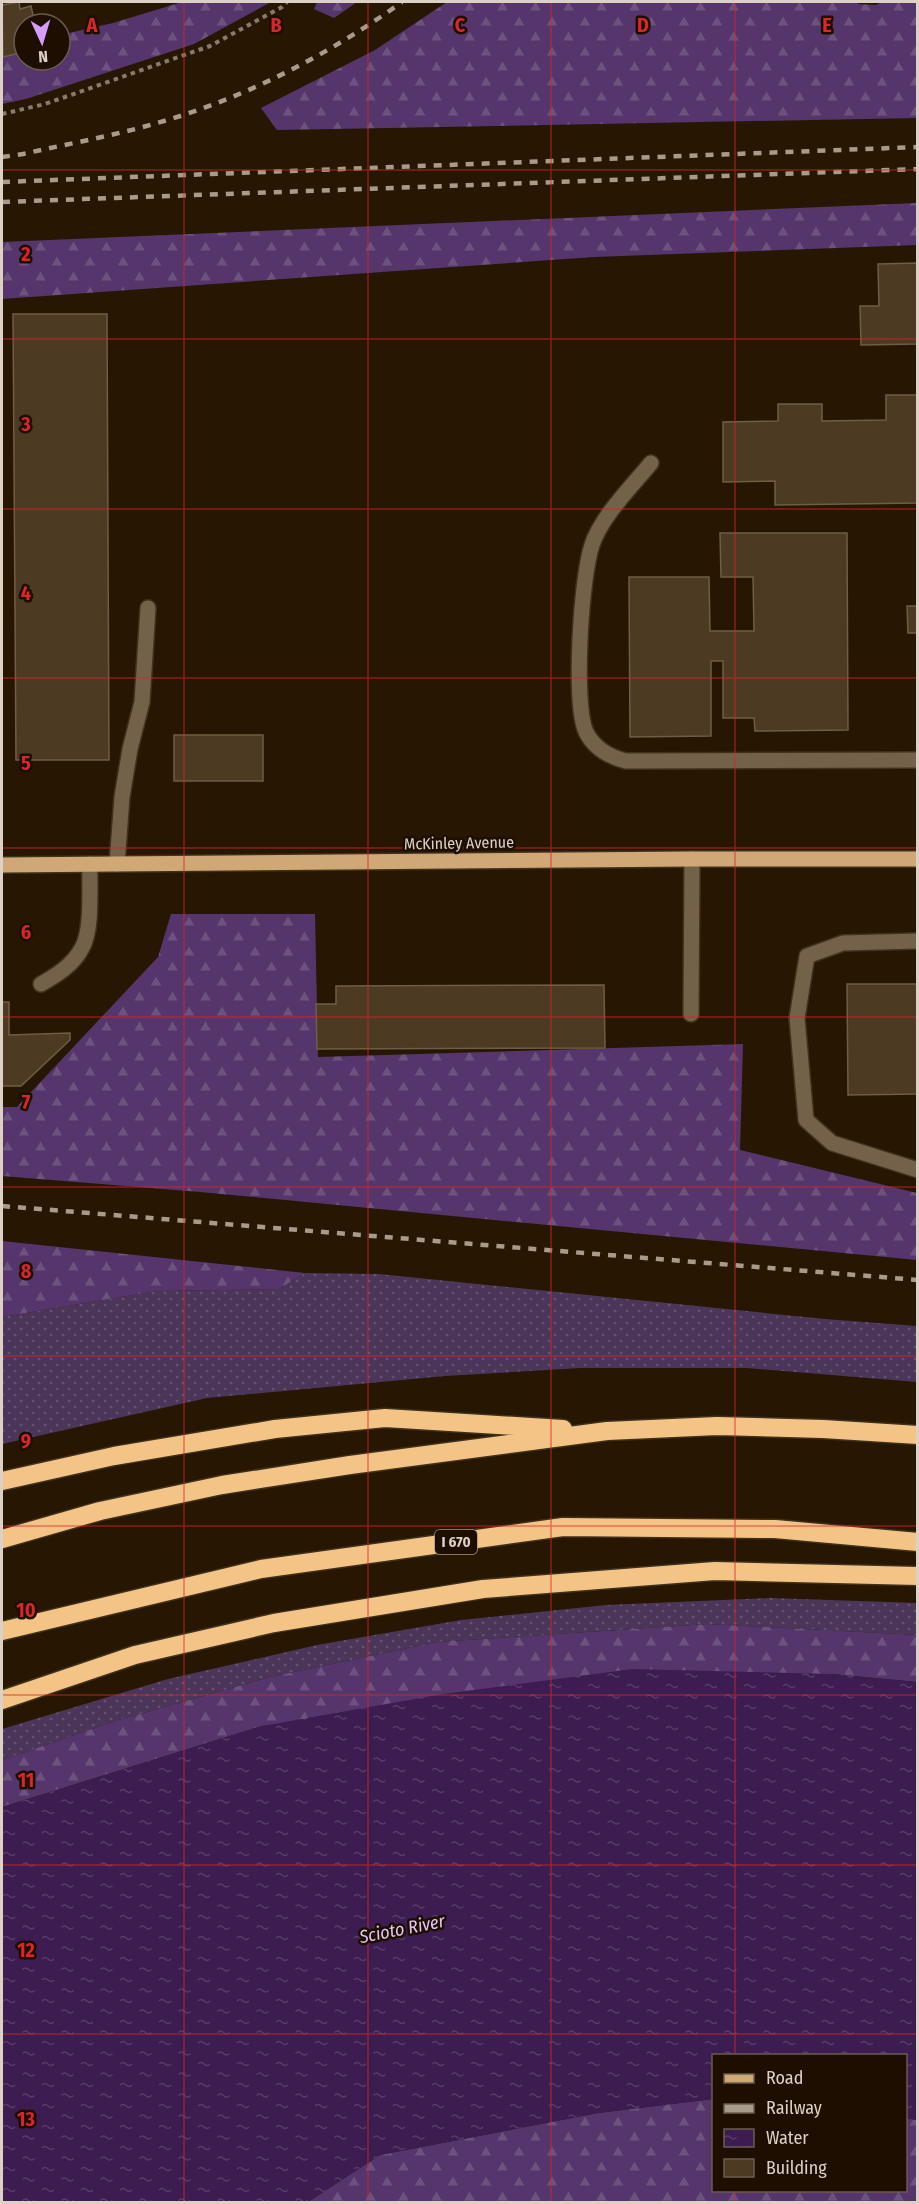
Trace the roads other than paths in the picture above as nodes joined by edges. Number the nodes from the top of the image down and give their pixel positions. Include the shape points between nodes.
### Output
1 (651, 463) dead end
2 (148, 608) dead end
3 (918, 760) edge
4 (692, 859) junction
5 (918, 859) edge
6 (90, 864) junction
7 (117, 864) junction
8 (2, 865) edge
9 (918, 941) edge
10 (41, 984) dead end
11 (691, 1014) dead end
12 (918, 1170) edge
13 (607, 1431) junction
14 (918, 1435) edge
15 (2, 1481) edge
16 (2, 1539) edge
17 (918, 1542) edge
18 (918, 1576) edge
19 (2, 1631) edge
20 (2, 1700) edge

1 - 3 lane via 614,507 592,543 583,584 579,708 587,734 607,756 626,762
2 - 7 lane via 142,702 122,797
4 - 5 main road, McKinley Avenue
4 - 7 main road, McKinley Avenue
4 - 11 lane
6 - 7 main road, McKinley Avenue
6 - 8 main road, McKinley Avenue
6 - 10 lane via 88,927 83,947 63,971
9 - 12 lane via 843,943 807,956 797,1017 806,1120 832,1143
13 - 14 highway via 717,1426
13 - 15 highway via 385,1418 275,1430 114,1456
13 - 16 highway via 350,1464 222,1485 100,1510
17 - 19 highway, I 670 via 775,1529 563,1527 261,1569
18 - 20 highway via 715,1570 483,1589 274,1623 135,1655

